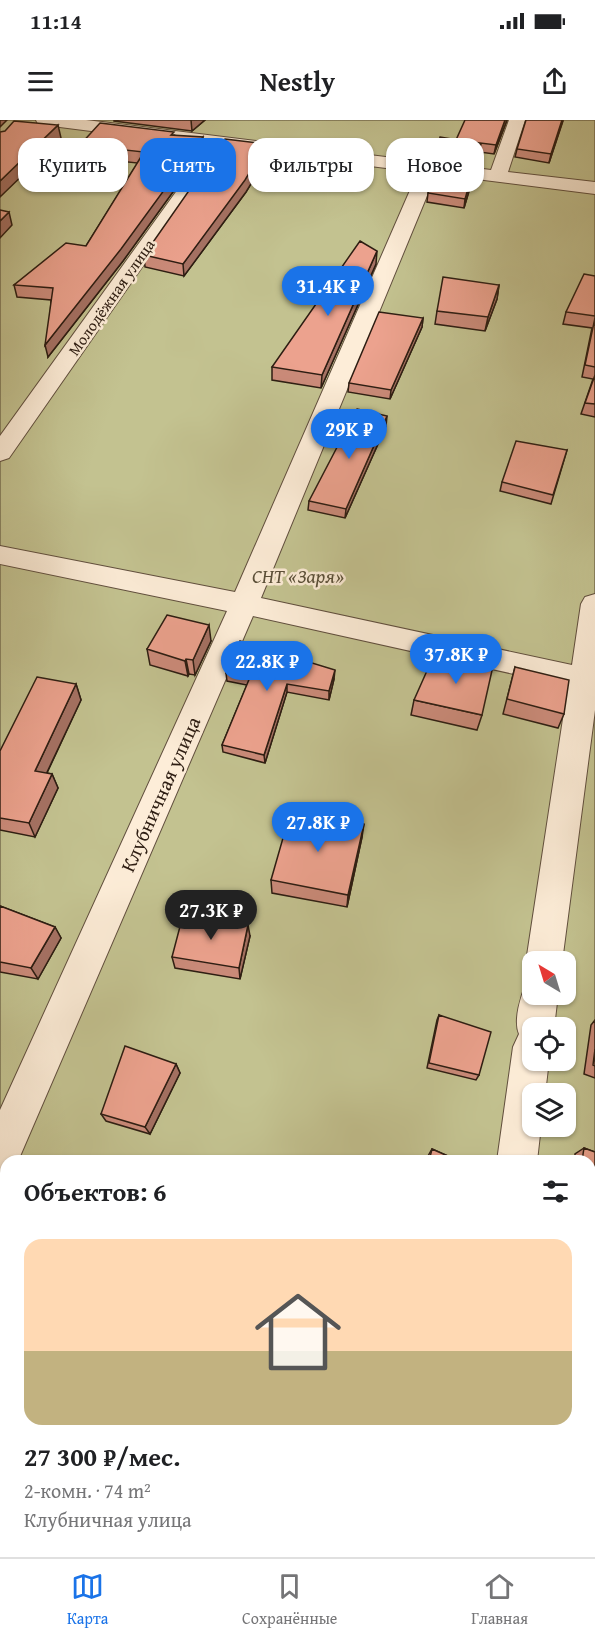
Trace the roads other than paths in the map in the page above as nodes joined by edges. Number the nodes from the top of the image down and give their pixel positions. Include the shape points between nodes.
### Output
1 (44, 120) edge
2 (517, 120) edge
3 (270, 129) dead end
4 (196, 138) edge
5 (264, 138) edge
6 (484, 174) edge
7 (498, 176) junction
8 (595, 188) edge
9 (185, 192) edge
10 (419, 192) edge
11 (0, 453) edge
12 (0, 555) edge
13 (244, 604) junction
14 (595, 604) edge
15 (589, 680) edge
16 (546, 951) edge
17 (529, 1071) edge
18 (0, 1155) edge
19 (518, 1155) edge

1 - 4 street
2 - 7 street
3 - 5 street
6 - 7 street
7 - 8 street
9 - 11 street, Молодёжная улица
10 - 13 street, Клубничная улица
12 - 13 street
13 - 15 street
13 - 18 street, Клубничная улица
14 - 15 street
15 - 16 street
17 - 19 street

